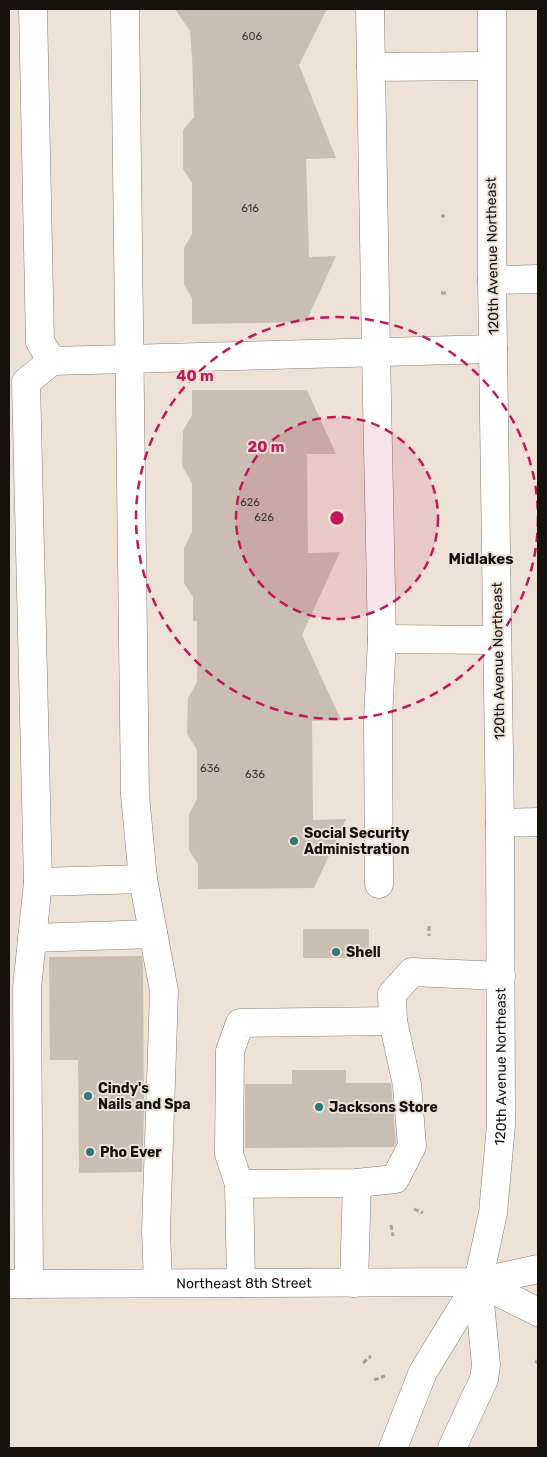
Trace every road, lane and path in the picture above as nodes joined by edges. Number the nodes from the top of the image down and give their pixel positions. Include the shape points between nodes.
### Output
1 (33, 9) edge
2 (125, 9) edge
3 (370, 9) edge
4 (492, 9) edge
5 (490, 66) junction
6 (371, 67) junction
7 (538, 279) edge
8 (492, 280) junction
9 (493, 349) junction
10 (376, 352) junction
11 (128, 359) junction
12 (52, 361) junction
13 (382, 639) junction
14 (497, 640) junction
15 (538, 822) edge
16 (500, 823) junction
17 (38, 882) junction
18 (379, 884) dead end
19 (145, 890) junction
20 (429, 926) dead end
21 (153, 934) junction
22 (429, 936) dead end
23 (32, 938) junction
24 (501, 976) junction
25 (392, 1021) junction
26 (357, 1183) junction
27 (238, 1184) junction
28 (414, 1210) dead end
29 (423, 1213) dead end
30 (391, 1225) dead end
31 (393, 1236) dead end
32 (538, 1269) edge
33 (478, 1282) junction
34 (158, 1283) junction
35 (241, 1283) junction
36 (354, 1283) junction
37 (19, 1284) edge
38 (538, 1312) edge
39 (371, 1356) dead end
40 (363, 1363) dead end
41 (385, 1376) dead end
42 (374, 1380) dead end
43 (393, 1448) edge
44 (452, 1448) edge

1 - 12 main road via 40,342
2 - 11 main road
3 - 6 main road
4 - 5 main road, 120th Avenue Northeast
5 - 6 main road
5 - 8 main road, 120th Avenue Northeast
6 - 10 main road
7 - 8 main road
8 - 9 main road, 120th Avenue Northeast
9 - 10 main road
9 - 14 main road, 120th Avenue Northeast
10 - 11 main road
10 - 13 main road
11 - 12 main road
11 - 19 main road via 135,795
12 - 17 main road via 26,382
13 - 14 main road
13 - 18 main road via 378,719
14 - 16 main road, 120th Avenue Northeast
15 - 16 main road
16 - 24 main road, 120th Avenue Northeast
17 - 19 main road
17 - 23 main road
19 - 21 main road
20 - 22 path
21 - 23 main road
21 - 34 main road via 164,991 156,1231
23 - 37 main road via 27,988
24 - 25 main road via 412,972 392,994
24 - 33 main road, 120th Avenue Northeast via 501,1125 493,1213
25 - 26 main road via 407,1085 412,1146 395,1179
25 - 27 main road via 240,1023 230,1051 229,1154
26 - 27 main road
26 - 36 main road
27 - 35 main road
28 - 29 path
30 - 31 path
32 - 33 main road, Northeast 8th Street
33 - 36 main road, Northeast 8th Street
33 - 38 main road, Northeast 8th Street
33 - 43 main road, 120th Avenue Northeast via 423,1372
33 - 44 main road, 120th Avenue Northeast via 486,1365 484,1379
34 - 35 main road, Northeast 8th Street
34 - 37 main road, Northeast 8th Street
35 - 36 main road, Northeast 8th Street
39 - 40 path
41 - 42 path

